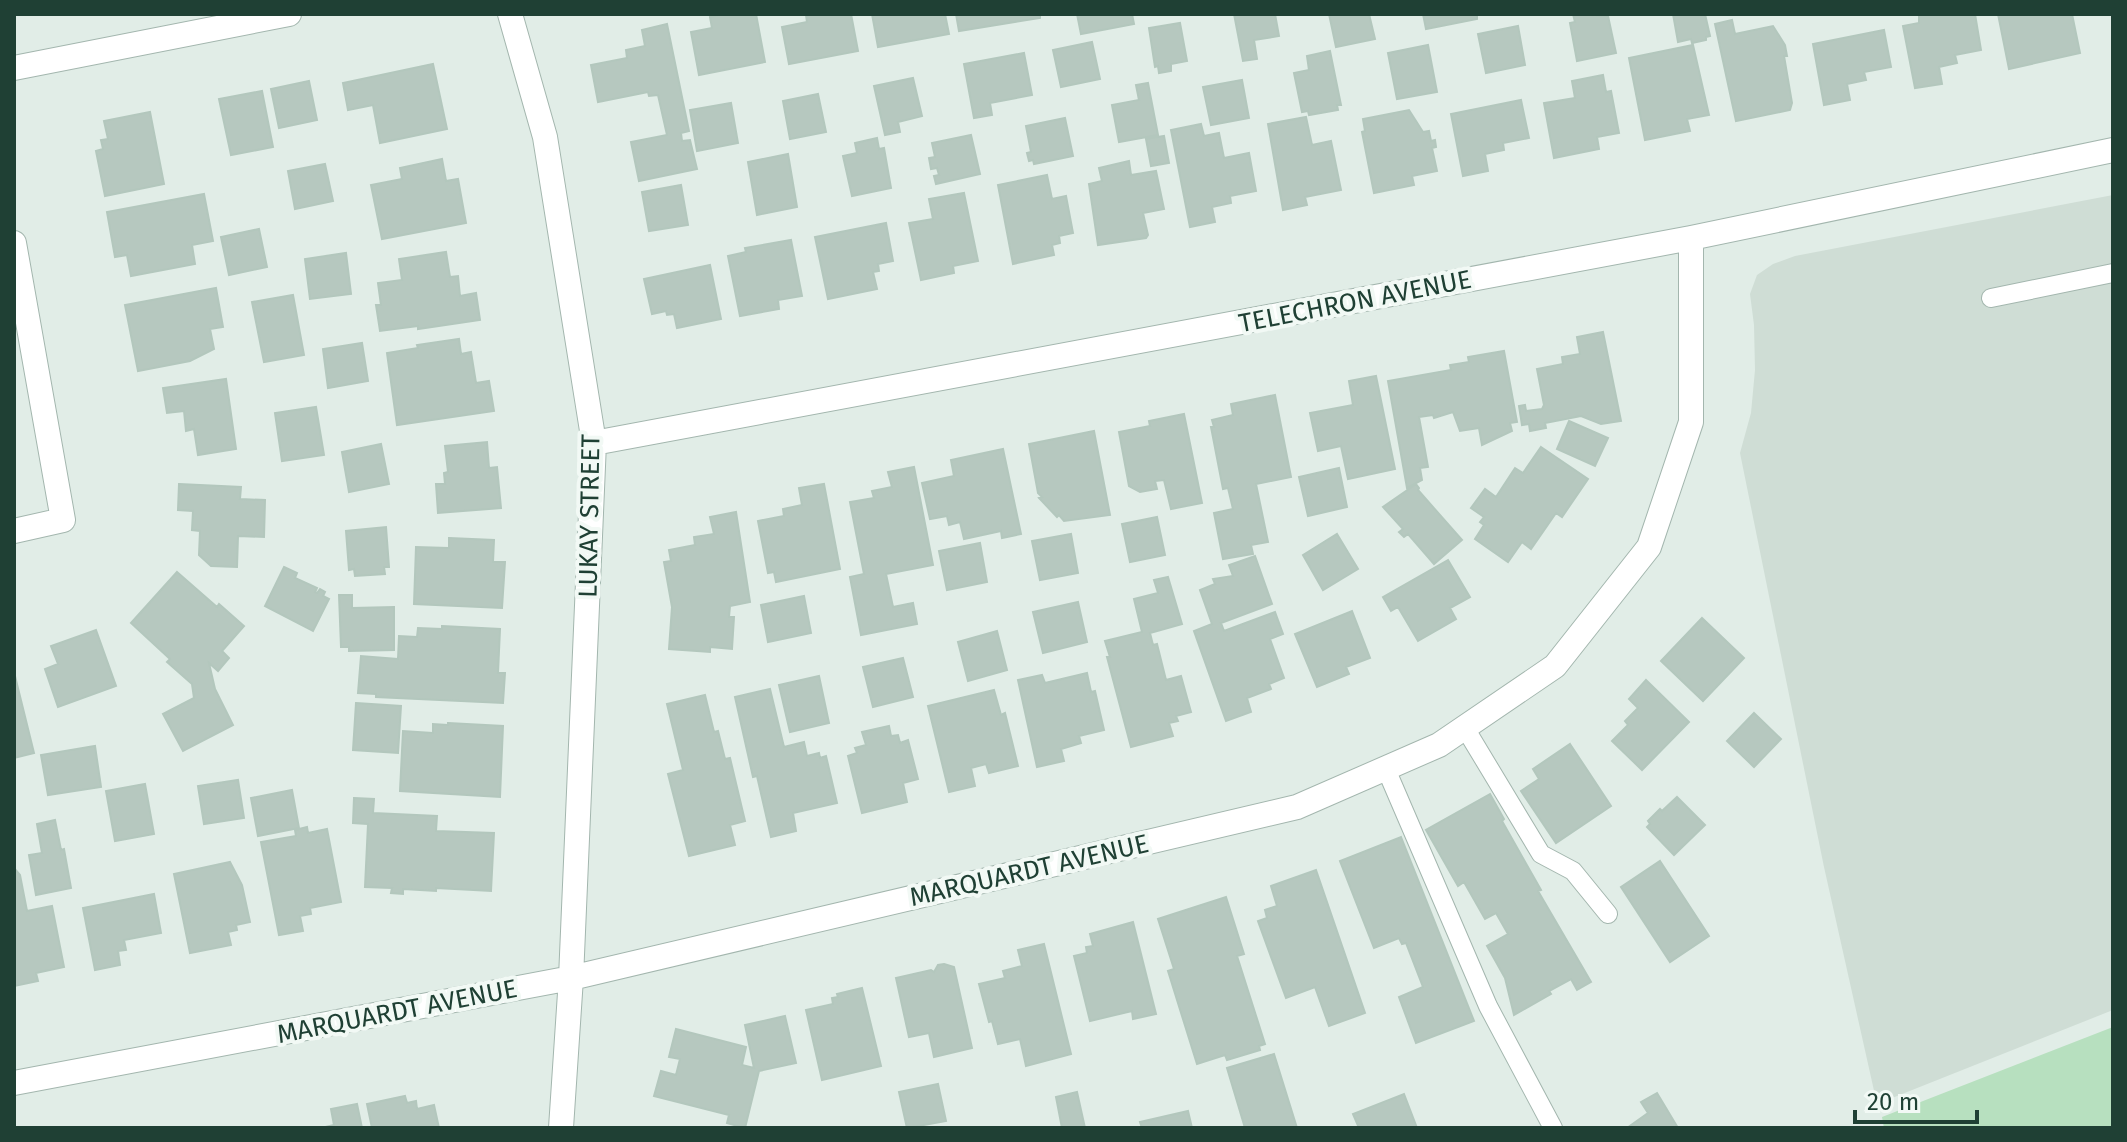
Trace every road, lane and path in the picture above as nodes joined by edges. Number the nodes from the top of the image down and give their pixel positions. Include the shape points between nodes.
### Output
1 (289, 14) edge
2 (510, 14) edge
3 (14, 68) edge
4 (2113, 150) edge
5 (1691, 238) junction
6 (14, 243) edge
7 (2113, 273) edge
8 (1991, 298) dead end
9 (594, 443) junction
10 (14, 531) edge
11 (1465, 728) junction
12 (1386, 769) junction
13 (1608, 914) dead end
14 (571, 978) junction
15 (14, 1083) edge
16 (561, 1128) edge
17 (1553, 1128) edge

1 - 3 street
2 - 9 street, LUKAY STREET via 545,137
4 - 5 street, TELECHRON AVENUE
5 - 9 street, TELECHRON AVENUE
5 - 11 street, MARQUARDT AVENUE via 1691,422 1649,547 1555,666
6 - 10 street via 63,520
7 - 8 lane
9 - 14 street, LUKAY STREET
11 - 12 street, MARQUARDT AVENUE
11 - 13 lane via 1541,854 1573,871
12 - 14 street, MARQUARDT AVENUE via 1297,807
12 - 17 lane via 1488,1006
14 - 15 street, MARQUARDT AVENUE
14 - 16 street, LUKAY STREET

